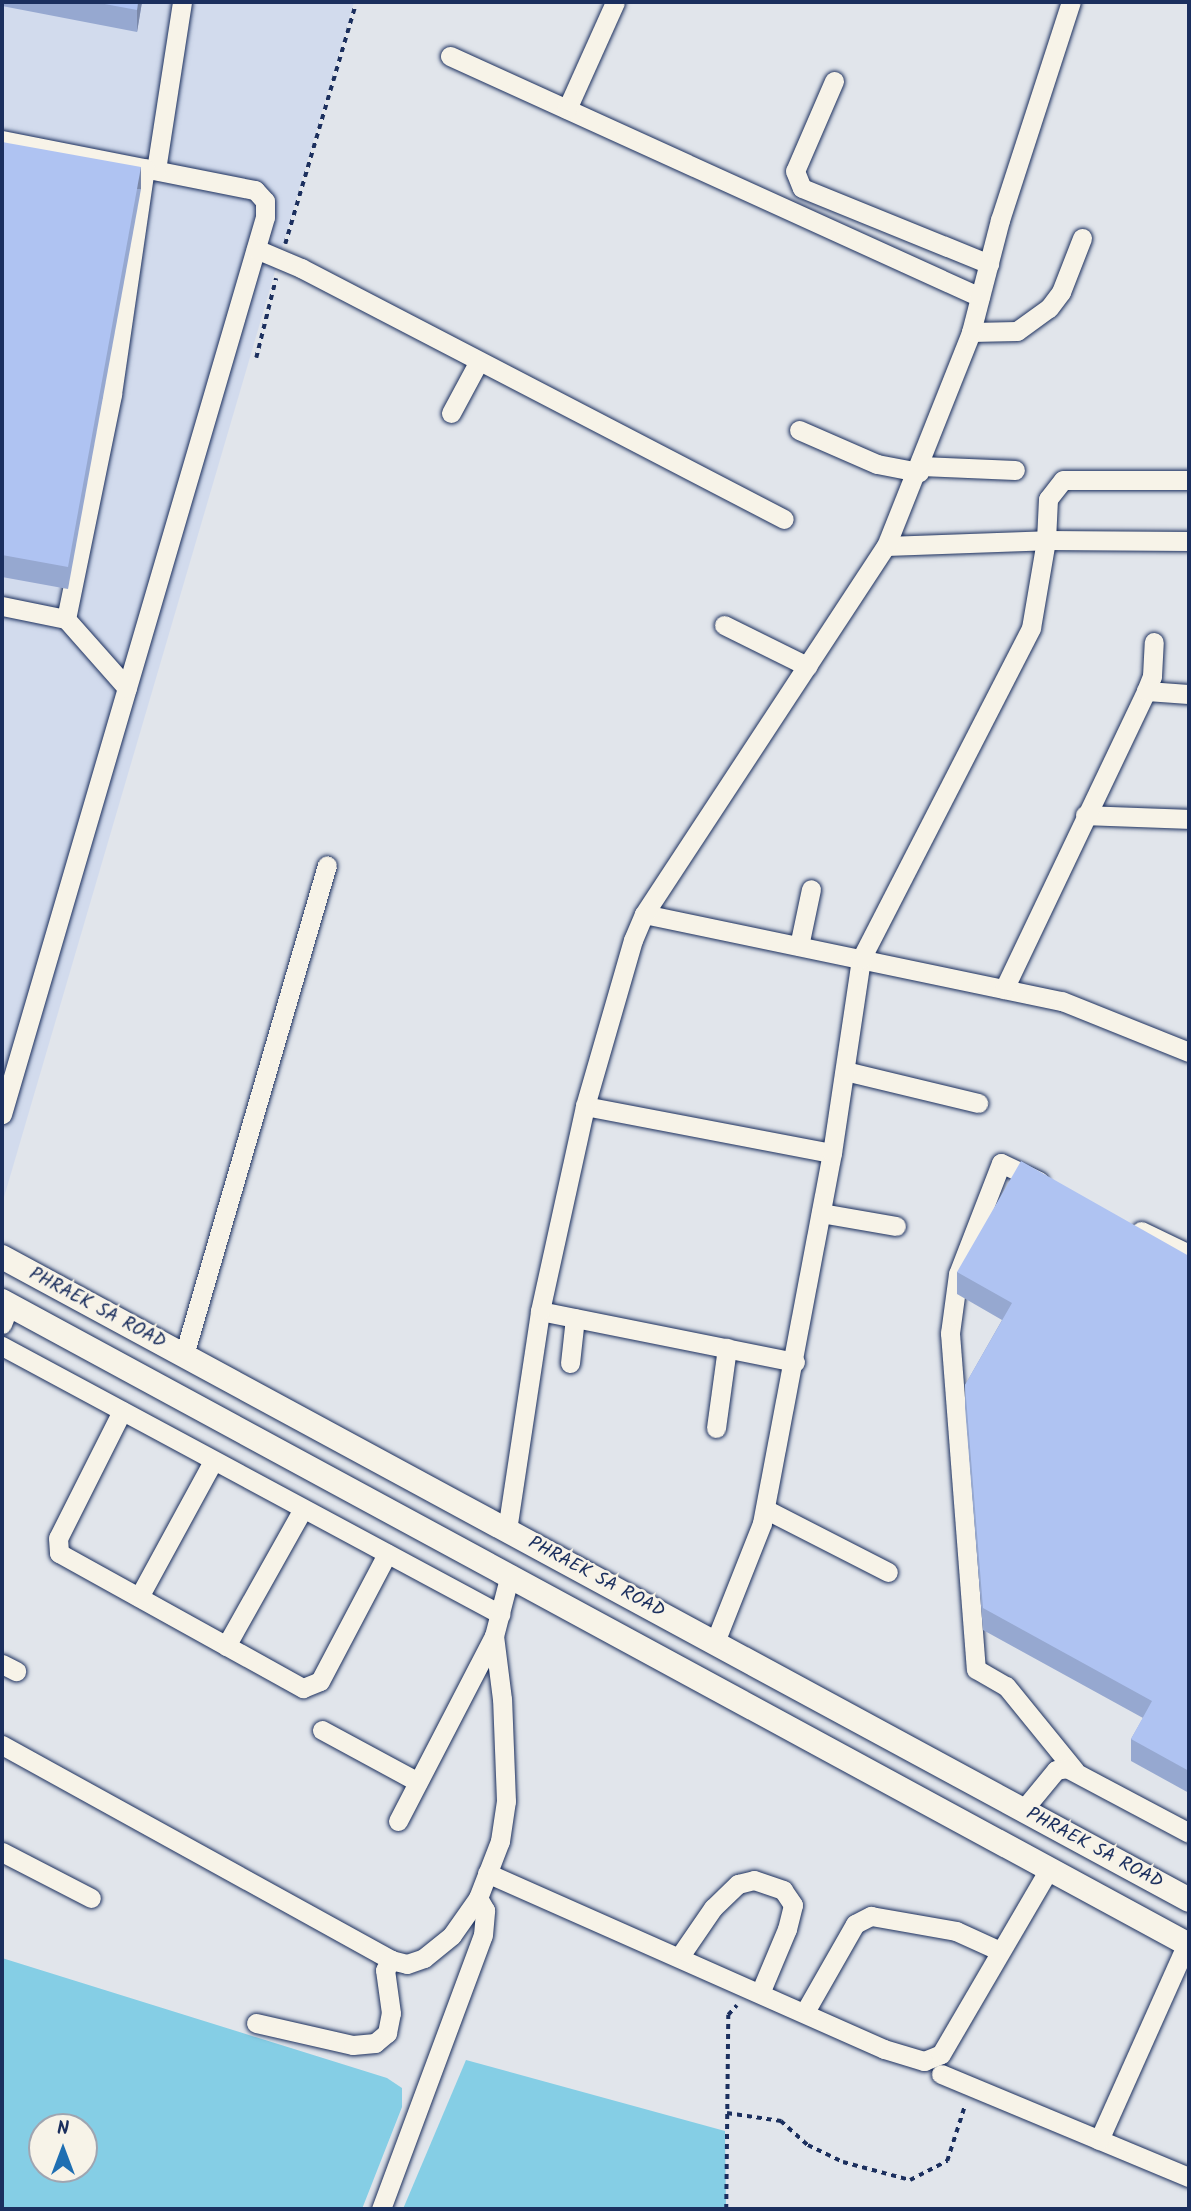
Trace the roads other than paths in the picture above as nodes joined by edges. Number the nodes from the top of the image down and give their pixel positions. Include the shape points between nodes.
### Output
1 (182, 2) edge
2 (614, 2) edge
3 (1071, 2) edge
4 (450, 56) dead end
5 (834, 82) dead end
6 (567, 109) junction
7 (2, 140) edge
8 (150, 169) junction
9 (1083, 238) dead end
10 (256, 249) junction
11 (989, 264) junction
12 (980, 297) junction
13 (971, 332) junction
14 (479, 361) junction
15 (451, 412) dead end
16 (799, 430) dead end
17 (920, 469) junction
18 (1015, 470) dead end
19 (1189, 480) edge
20 (784, 519) dead end
21 (1046, 540) junction
22 (1189, 541) edge
23 (886, 546) junction
24 (2, 606) edge
25 (66, 619) junction
26 (724, 625) dead end
27 (1154, 642) dead end
28 (807, 666) junction
29 (127, 688) junction
30 (1146, 691) junction
31 (1189, 694) edge
32 (1085, 815) junction
33 (1189, 819) edge
34 (327, 865) dead end
35 (811, 889) dead end
36 (644, 915) junction
37 (799, 946) junction
38 (861, 959) junction
39 (1004, 989) junction
40 (1189, 1052) edge
41 (845, 1071) junction
42 (978, 1103) dead end
43 (585, 1106) junction
44 (2, 1114) edge
45 (832, 1153) junction
46 (1064, 1193) edge
47 (821, 1213) junction
48 (1126, 1224) edge
49 (897, 1226) dead end
50 (1189, 1254) edge
51 (2, 1257) edge
52 (4, 1310) edge
53 (540, 1311) junction
54 (575, 1318) junction
55 (2, 1346) edge
56 (727, 1348) junction
57 (184, 1355) junction
58 (795, 1362) junction
59 (570, 1363) dead end
60 (122, 1411) junction
61 (716, 1428) dead end
62 (213, 1461) junction
63 (303, 1509) junction
64 (765, 1509) junction
65 (507, 1530) junction
66 (387, 1553) junction
67 (888, 1572) dead end
68 (510, 1574) junction
69 (139, 1597) junction
70 (499, 1614) junction
71 (494, 1636) junction
72 (715, 1642) junction
73 (226, 1646) junction
74 (322, 1730) dead end
75 (2, 1745) edge
76 (1075, 1772) junction
77 (418, 1782) junction
78 (1023, 1810) junction
79 (398, 1821) dead end
80 (1189, 1833) edge
81 (1006, 1845) junction
82 (2, 1852) edge
83 (1049, 1869) junction
84 (487, 1873) junction
85 (91, 1898) dead end
86 (478, 1898) junction
87 (1189, 1900) edge
88 (1188, 1944) edge
89 (1000, 1951) junction
90 (680, 1956) junction
91 (391, 1960) junction
92 (757, 1989) junction
93 (806, 2011) junction
94 (256, 2023) dead end
95 (941, 2074) dead end
96 (1099, 2140) junction
97 (1189, 2177) edge
98 (382, 2209) edge

1 - 8 street
2 - 6 street
3 - 11 street
4 - 6 street
5 - 11 street via 795,171 802,188
6 - 12 street
7 - 8 street
8 - 10 street via 255,190 265,201
8 - 25 street via 112,394
9 - 13 street via 1061,292 1049,308 1017,331
10 - 14 street
10 - 29 street
11 - 12 street
12 - 13 street
13 - 17 street
14 - 15 street
14 - 20 street
16 - 17 street via 877,464
17 - 18 street
17 - 23 street
19 - 21 street via 1063,480 1048,499
21 - 22 street
21 - 23 street
21 - 38 street via 1031,628
23 - 28 street
24 - 25 street
25 - 29 street
26 - 28 street
27 - 30 street via 1153,676
28 - 36 street
29 - 44 street
30 - 31 street
30 - 32 street
32 - 33 street
32 - 39 street
34 - 57 street
35 - 37 street
36 - 37 street
36 - 43 street
37 - 38 street
38 - 39 street
38 - 41 street
39 - 40 street via 1062,1001
41 - 42 street
41 - 45 street
43 - 45 street
43 - 53 street
45 - 47 street
46 - 76 street via 1001,1163 958,1274 950,1333 976,1669 1006,1686
47 - 49 street
47 - 58 street
48 - 50 street
51 - 57 main road, PHRAEK SA ROAD
52 - 68 main road, PHRAEK SA ROAD
53 - 54 street
53 - 65 street
54 - 56 street
54 - 59 street
55 - 60 street
56 - 58 street
56 - 61 street
57 - 65 main road, PHRAEK SA ROAD
58 - 64 street
60 - 62 street
60 - 69 street via 57,1547 59,1553
62 - 63 street
62 - 69 street
63 - 66 street
63 - 73 street
64 - 67 street
64 - 72 street
65 - 72 main road, PHRAEK SA ROAD
66 - 70 street
66 - 73 street via 320,1681 310,1688
68 - 70 street
68 - 81 main road, PHRAEK SA ROAD
69 - 73 street
70 - 71 street
71 - 77 street
71 - 84 street via 506,1801 500,1842
72 - 78 main road, PHRAEK SA ROAD
74 - 77 street
75 - 91 street
76 - 78 street via 1056,1770
76 - 80 street
77 - 79 street
78 - 81 main road
78 - 87 main road, PHRAEK SA ROAD
81 - 83 main road, PHRAEK SA ROAD
82 - 85 street
83 - 88 main road, PHRAEK SA ROAD
83 - 89 street
84 - 86 street
84 - 90 street
86 - 91 street via 452,1935 424,1958 407,1964
86 - 98 street via 485,1910 483,1935
88 - 96 street
89 - 93 street via 956,1931 871,1916 855,1924
89 - 93 street via 941,2054 924,2061 884,2049
90 - 92 street
90 - 92 street via 713,1908 738,1884 754,1880 783,1890 793,1905 790,1917
91 - 94 street via 385,1970 387,2034 375,2043 353,2045
92 - 93 street
95 - 96 street
96 - 97 street

